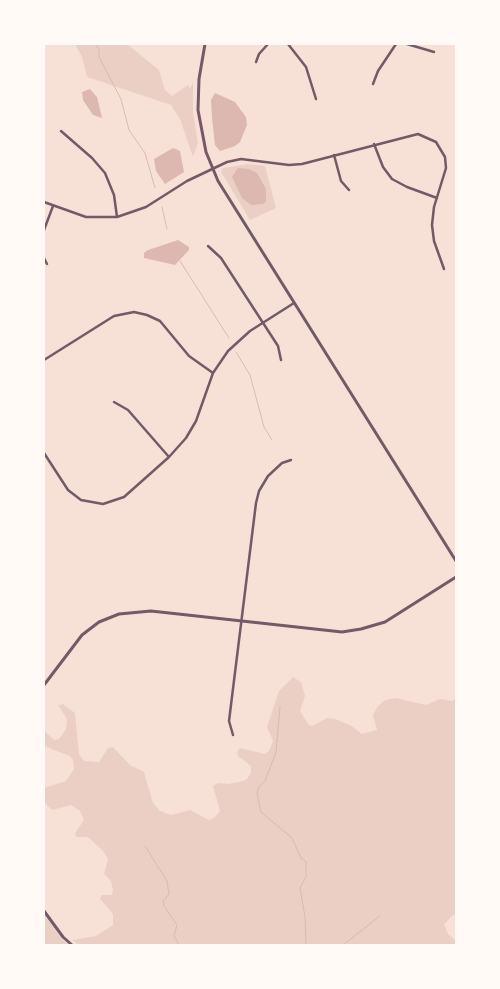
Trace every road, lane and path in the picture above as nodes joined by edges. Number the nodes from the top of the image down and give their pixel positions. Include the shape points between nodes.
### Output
1 (205, 44) edge
2 (268, 44) edge
3 (288, 44) edge
4 (396, 44) edge
5 (407, 44) edge
6 (434, 52) dead end
7 (256, 62) dead end
8 (373, 84) dead end
9 (316, 99) dead end
10 (61, 131) dead end
11 (374, 144) junction
12 (334, 155) junction
13 (212, 168) junction
14 (349, 190) dead end
15 (437, 198) junction
16 (44, 202) edge
17 (53, 206) junction
18 (117, 217) junction
19 (44, 230) edge
20 (208, 246) dead end
21 (44, 258) edge
22 (47, 264) dead end
23 (444, 269) dead end
24 (294, 303) junction
25 (262, 323) junction
26 (44, 360) edge
27 (281, 360) dead end
28 (213, 373) junction
29 (114, 402) dead end
30 (44, 453) edge
31 (169, 457) junction
32 (291, 460) dead end
33 (456, 561) edge
34 (456, 578) edge
35 (241, 622) junction
36 (44, 685) edge
37 (233, 735) dead end
38 (44, 911) edge
39 (72, 945) edge

1 - 13 street via 198,110 202,139
2 - 7 street via 258,54
3 - 9 street via 306,67
4 - 8 street
5 - 6 street
10 - 18 street via 105,173 114,195
11 - 12 street
11 - 15 street via 383,167 392,178
11 - 15 street via 414,134 423,134 436,142 446,163
12 - 13 street via 294,165 241,159
12 - 14 street via 341,181
13 - 18 street via 146,207
13 - 24 street
15 - 23 street via 432,225
16 - 17 street
17 - 18 street via 86,217
17 - 19 street
20 - 25 street via 222,258
21 - 22 street
24 - 25 street
24 - 33 street
25 - 27 street via 278,346
25 - 28 street via 234,345
26 - 28 street via 114,316 134,312 160,322 189,356
28 - 31 street via 193,427
29 - 31 street via 128,410
30 - 31 street via 68,490 81,500 96,504 124,497
32 - 35 street via 282,463 268,476 257,497
34 - 35 street via 388,620 361,630 330,632
35 - 36 street via 151,611 119,614 82,634
35 - 37 street via 230,721
38 - 39 street

